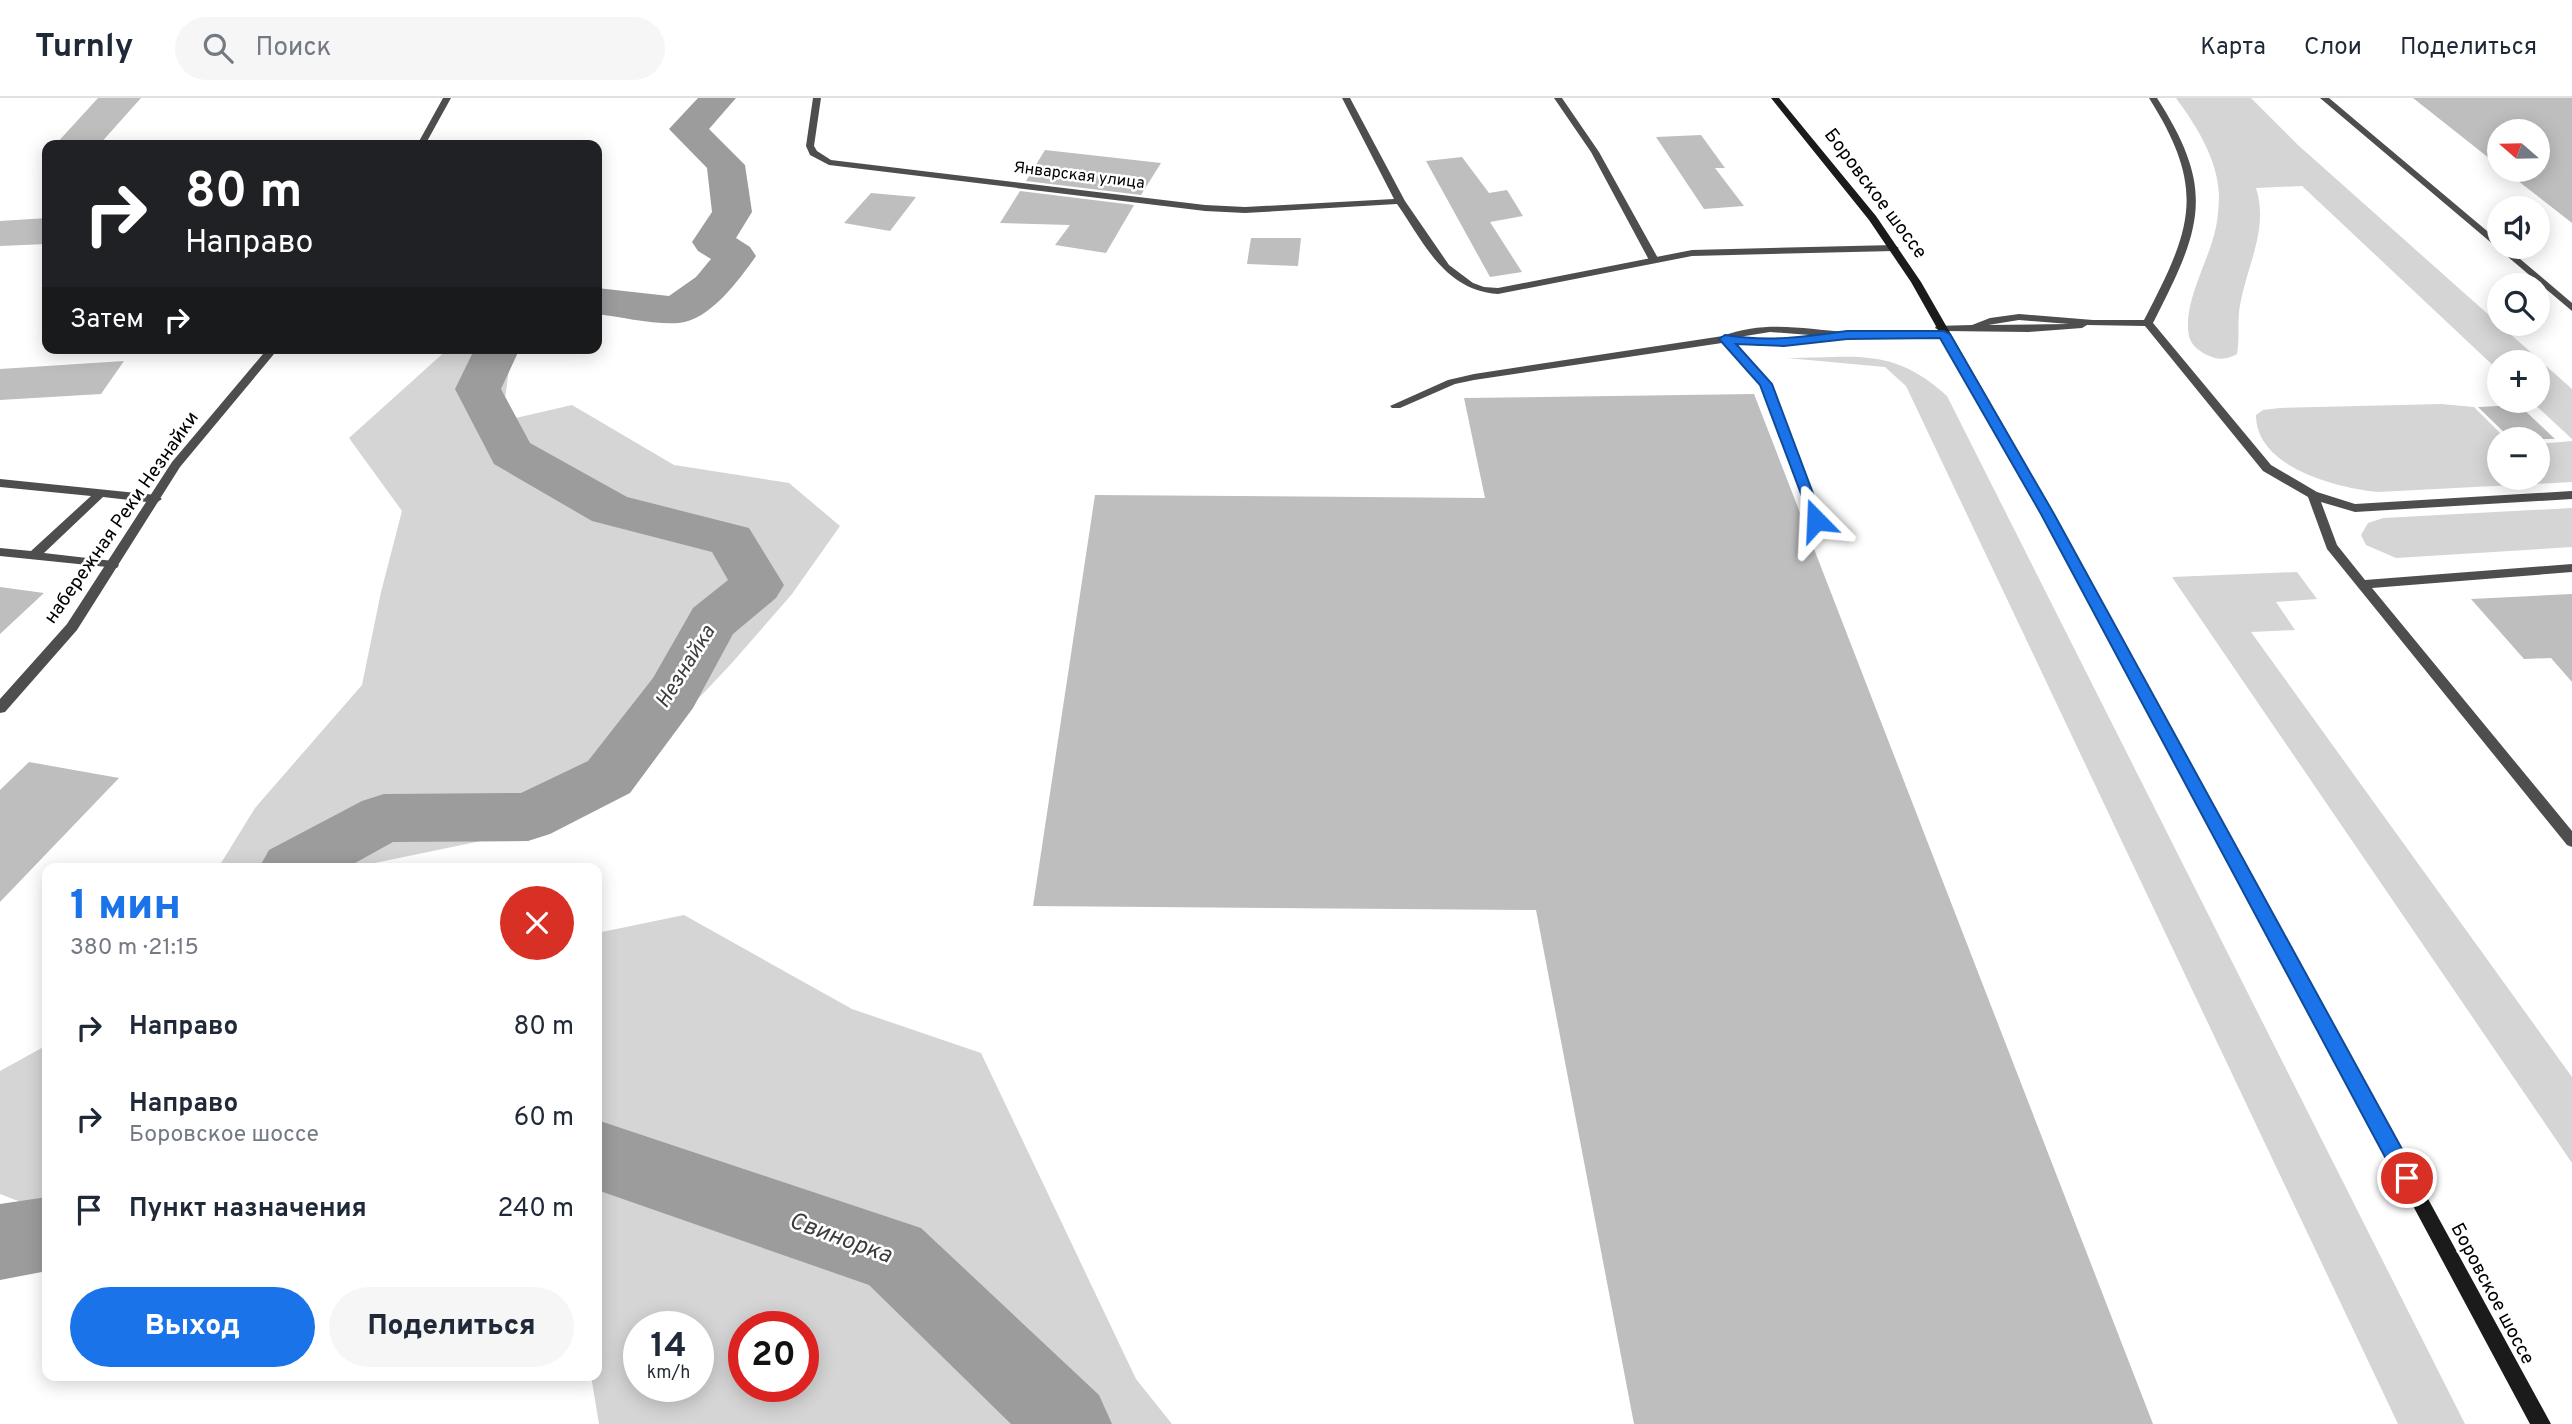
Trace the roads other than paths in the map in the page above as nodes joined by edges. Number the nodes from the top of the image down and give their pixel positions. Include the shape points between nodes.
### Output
1 (447, 98) edge
2 (817, 98) edge
3 (1346, 98) edge
4 (1558, 98) edge
5 (1775, 98) edge
6 (2153, 98) edge
7 (2324, 98) edge
8 (424, 140) edge
9 (1400, 201) junction
10 (2487, 236) edge
11 (1894, 248) junction
12 (2514, 259) edge
13 (1654, 260) junction
14 (2572, 308) edge
15 (2148, 323) junction
16 (1942, 331) junction
17 (1725, 339) junction
18 (269, 354) edge
19 (1396, 407) dead end
20 (0, 483) edge
21 (100, 494) junction
22 (2313, 495) junction
23 (2572, 495) edge
24 (156, 499) junction
25 (1816, 520) dead end
26 (0, 552) edge
27 (33, 556) junction
28 (113, 565) junction
29 (2572, 568) edge
30 (2363, 584) junction
31 (0, 708) edge
32 (2572, 841) edge
33 (2541, 1424) edge

1 - 8 street
2 - 9 street, Январская улица via 810,146 829,162 1205,208 1256,210
3 - 9 street
4 - 13 street via 1595,152
5 - 11 main road, Боровское шоссе
6 - 15 street via 2182,150 2193,206 2183,244
7 - 10 street
9 - 13 street via 1446,267 1457,278 1483,290 1498,291
11 - 13 street via 1692,253
11 - 16 main road, Боровское шоссе
12 - 14 street
15 - 16 street via 2094,323 2033,331 1976,326
15 - 22 street via 2267,468
16 - 17 street via 1784,343
16 - 33 main road, Боровское шоссе via 2048,514
17 - 19 street via 1474,377
17 - 25 street via 1766,384
18 - 24 street, набережная Реки Незнайки via 176,465
20 - 21 street
21 - 24 street
21 - 27 street
22 - 23 street via 2355,508
22 - 30 street via 2331,546
24 - 28 street, набережная Реки Незнайки
26 - 27 street
27 - 28 street
28 - 31 street, набережная Реки Незнайки via 72,627
29 - 30 street
30 - 32 street

